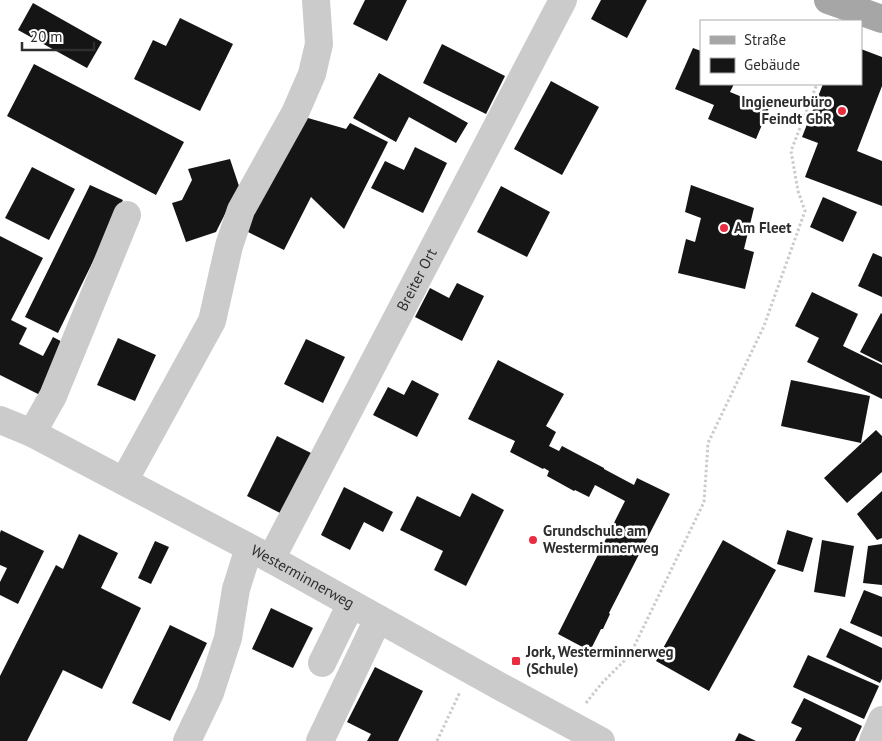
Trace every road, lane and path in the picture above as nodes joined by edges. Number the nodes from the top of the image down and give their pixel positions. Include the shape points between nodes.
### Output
1 (316, 0) edge
2 (563, 0) edge
3 (828, 0) edge
4 (882, 19) edge
5 (817, 85) edge
6 (127, 215) dead end
7 (0, 420) edge
8 (32, 432) junction
9 (124, 481) junction
10 (260, 553) junction
11 (351, 604) junction
12 (378, 619) junction
13 (322, 663) dead end
14 (468, 696) dead end
15 (882, 720) edge
16 (581, 734) edge
17 (187, 741) edge
18 (320, 741) edge
19 (437, 741) edge
20 (873, 741) edge

1 - 9 street via 319,44 312,74 295,113 241,210 229,246 212,322
2 - 10 street, Breiter Ort
3 - 4 main road
5 - 16 path via 791,151 805,211 764,326 708,443 704,502 630,655 601,684
6 - 8 street via 53,396
7 - 8 street, Westerminnerweg
8 - 9 street, Westerminnerweg
9 - 10 street, Westerminnerweg
10 - 11 street, Westerminnerweg
10 - 17 street, Breiter Ort via 236,589 228,638 210,693
11 - 12 street, Westerminnerweg
11 - 13 street
12 - 16 street, Westerminnerweg
12 - 18 street
14 - 19 path via 460,692
15 - 20 street

